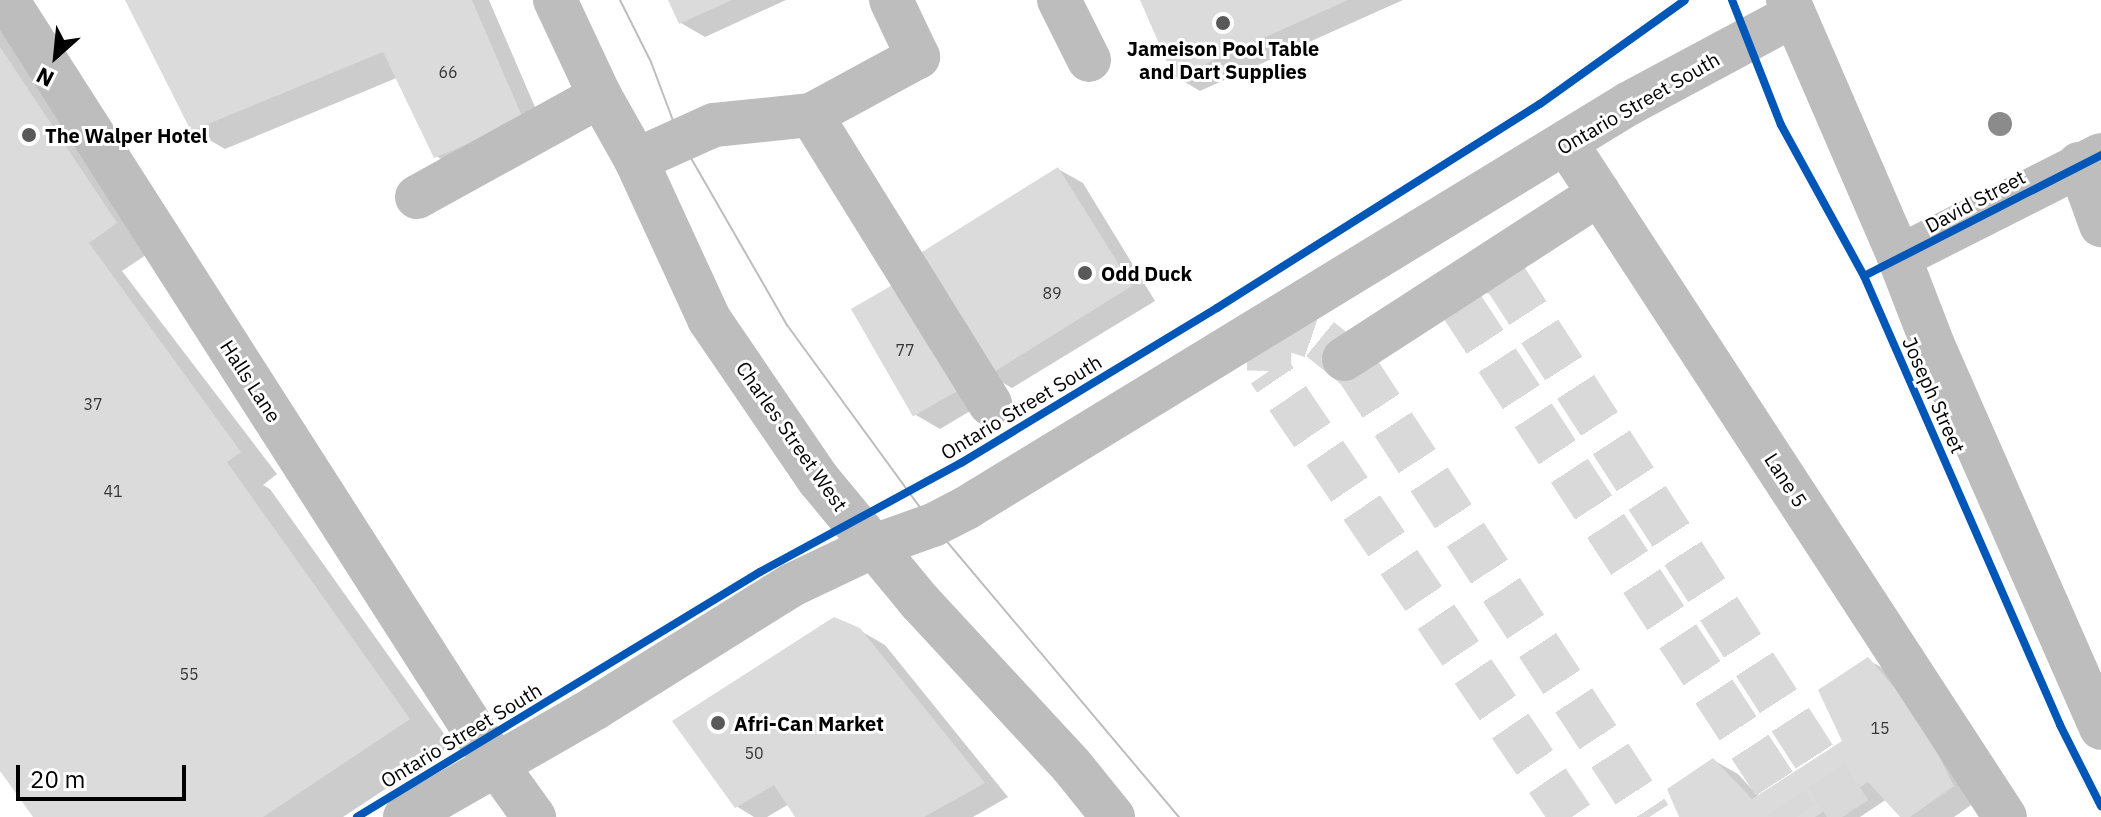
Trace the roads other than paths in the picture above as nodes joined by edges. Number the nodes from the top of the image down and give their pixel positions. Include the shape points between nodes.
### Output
1 (7, 0) edge
2 (555, 0) edge
3 (891, 0) edge
4 (1059, 0) edge
5 (1791, 7) edge
6 (1089, 60) dead end
7 (600, 96) junction
8 (811, 115) junction
9 (1566, 143) junction
10 (2090, 159) edge
11 (636, 160) junction
12 (1599, 194) junction
13 (417, 197) dead end
14 (2101, 225) edge
15 (1899, 257) junction
16 (1344, 359) dead end
17 (990, 404) dead end
18 (874, 546) junction
19 (2101, 728) edge
20 (495, 763) junction
21 (405, 817) edge
22 (534, 817) edge
23 (1113, 817) edge
24 (2005, 817) edge

1 - 20 street, Halls Lane
2 - 7 street, Charles Street West
3 - 8 street via 918,57
4 - 6 street
5 - 9 street, Ontario Street South
5 - 15 street, Joseph Street
7 - 11 street, Charles Street West
7 - 13 street
8 - 11 street via 714,125
8 - 17 street
9 - 12 street, Lane 5
9 - 18 street, Ontario Street South via 966,508
10 - 14 street
10 - 15 street, David Street
11 - 18 street, Charles Street West via 709,319 819,480
12 - 16 street
12 - 24 street, Lane 5
15 - 19 street, Joseph Street
18 - 20 street, Ontario Street South via 792,585
18 - 23 street, Charles Street West
20 - 21 street, Ontario Street South
20 - 22 street, Halls Lane

